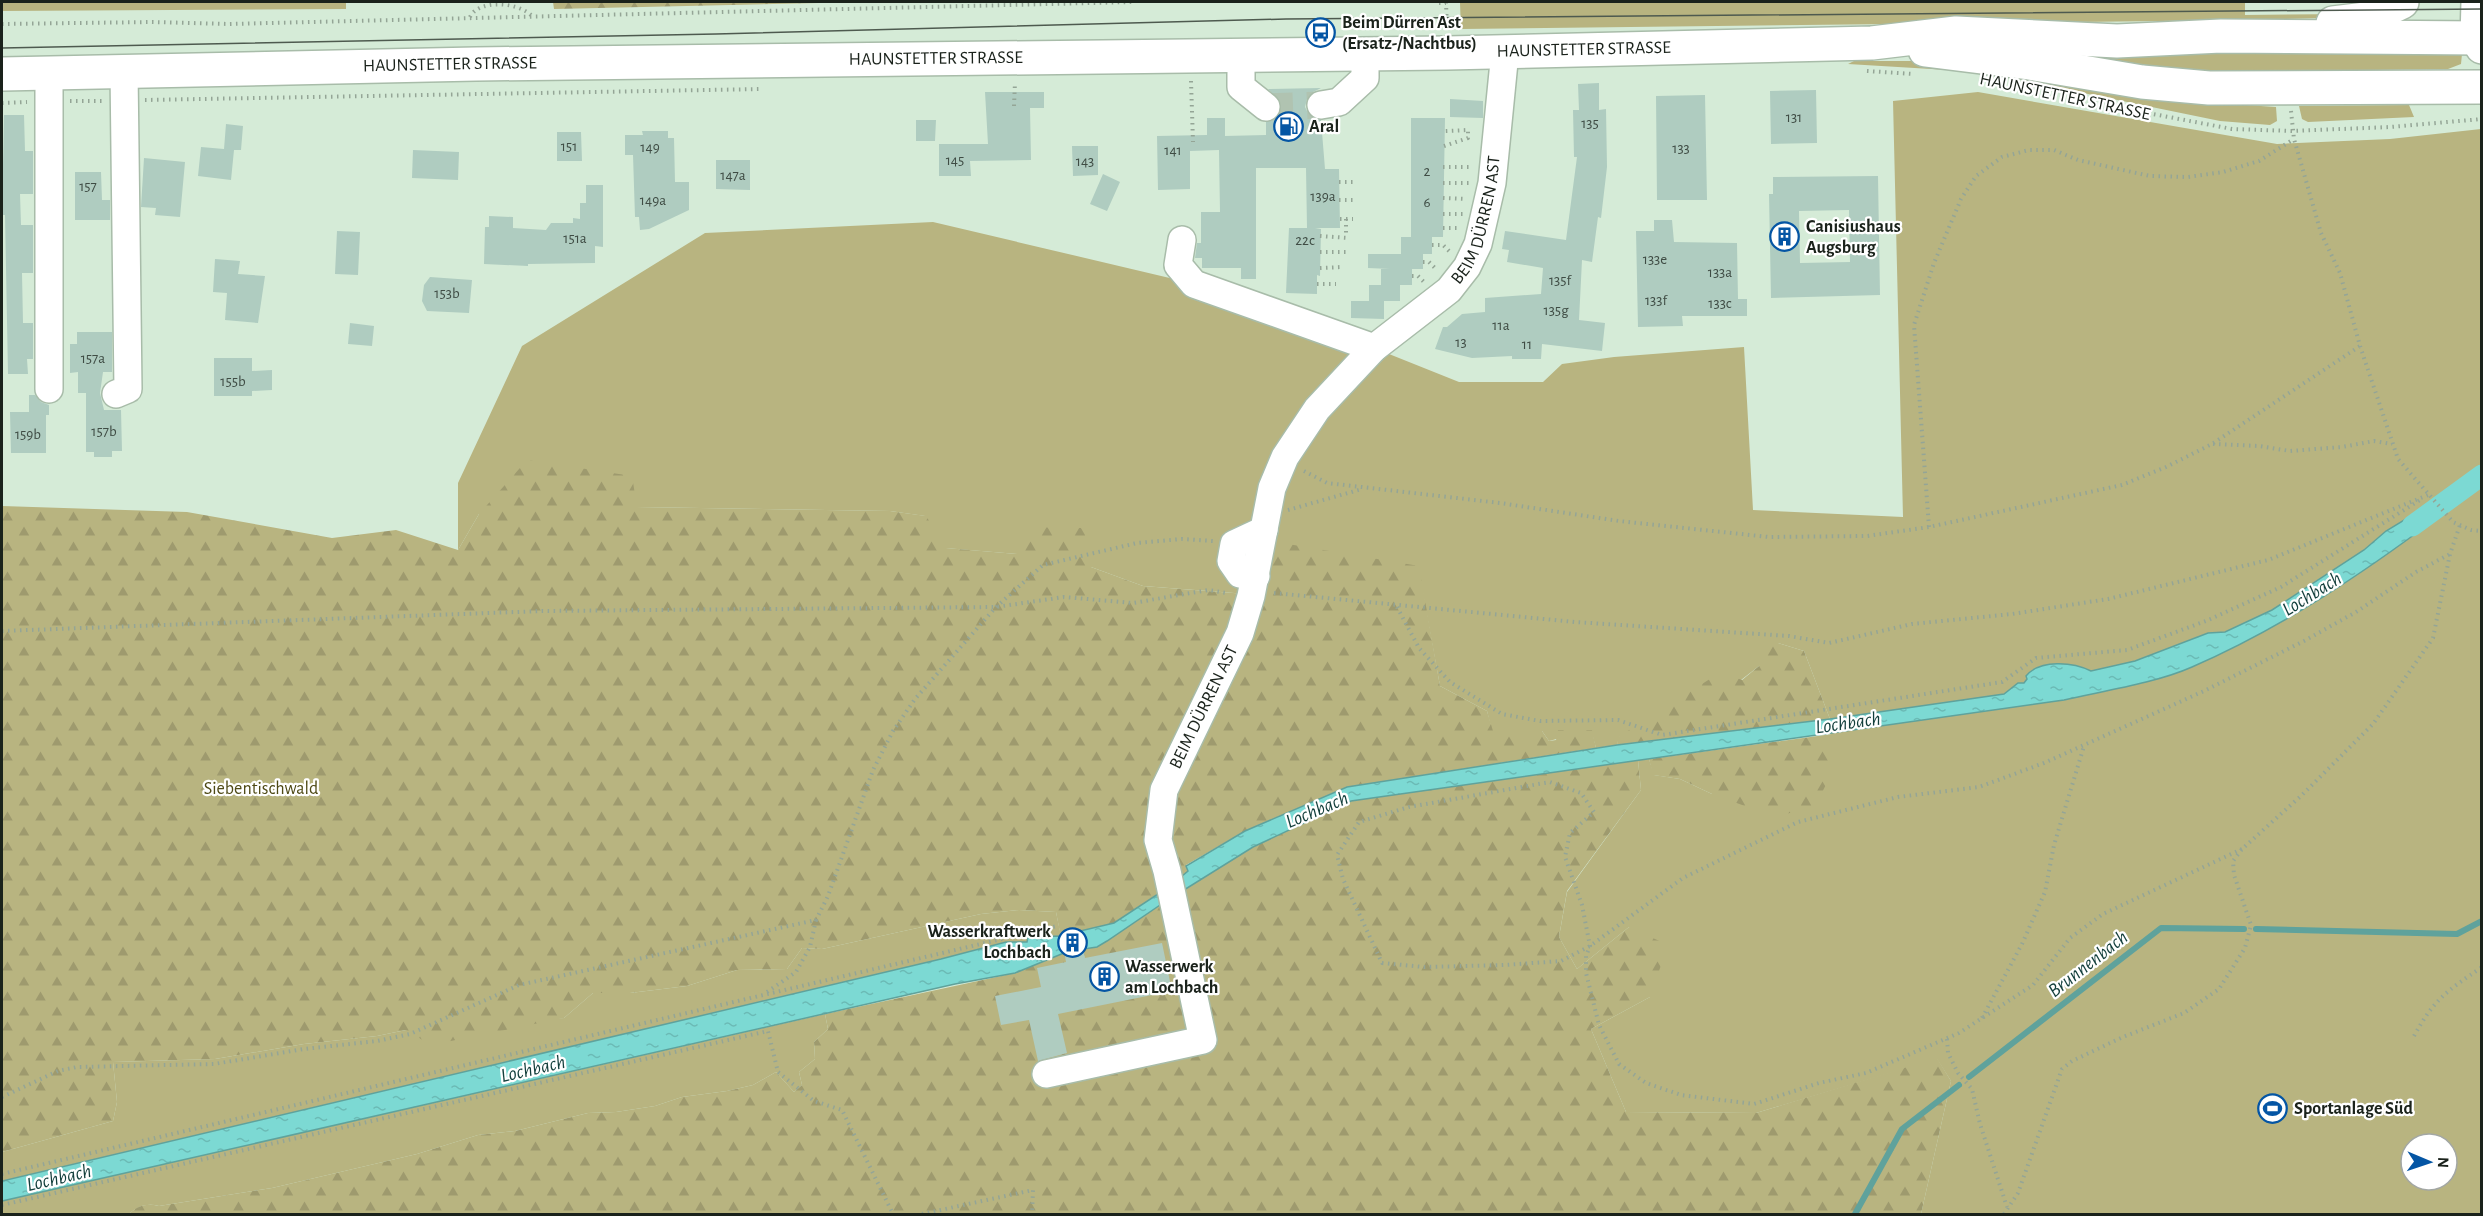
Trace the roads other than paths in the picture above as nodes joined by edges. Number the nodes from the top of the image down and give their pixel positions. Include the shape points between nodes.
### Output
1 (2402, 2) edge
2 (2478, 2) edge
3 (2221, 36) junction
4 (2480, 41) edge
5 (1872, 43) junction
6 (1505, 52) junction
7 (1365, 55) junction
8 (1241, 56) junction
9 (2, 74) edge
10 (124, 86) junction
11 (49, 87) junction
12 (2481, 87) edge
13 (1321, 105) tunnel mouth
14 (1266, 106) tunnel mouth
15 (1182, 240) dead end
16 (1374, 348) junction
17 (49, 389) dead end
18 (116, 394) dead end
19 (1266, 523) junction
20 (1254, 586) junction
21 (1046, 1074) dead end

1 - 3 main road via 2366,19
2 - 4 main road
3 - 4 main road, HAUNSTETTER STRASSE
3 - 5 main road, HAUNSTETTER STRASSE via 2117,41 1956,33
5 - 6 main road, HAUNSTETTER STRASSE
5 - 12 main road, HAUNSTETTER STRASSE via 2209,88
6 - 7 main road, HAUNSTETTER STRASSE
6 - 16 street, BEIM DÜRREN AST via 1492,183 1478,244 1449,290
7 - 8 main road, HAUNSTETTER STRASSE
7 - 13 street via 1365,78 1339,102
8 - 10 main road, HAUNSTETTER STRASSE via 476,64
8 - 14 street via 1241,87
9 - 11 main road, HAUNSTETTER STRASSE
10 - 11 main road, HAUNSTETTER STRASSE
10 - 18 street via 128,389
11 - 17 street
15 - 16 street via 1178,265 1194,284
16 - 19 street, BEIM DÜRREN AST via 1317,408 1285,457 1272,488
19 - 20 street, BEIM DÜRREN AST
19 - 20 street via 1234,544 1231,561
20 - 21 street, BEIM DÜRREN AST via 1240,633 1164,790 1158,840 1203,1040

